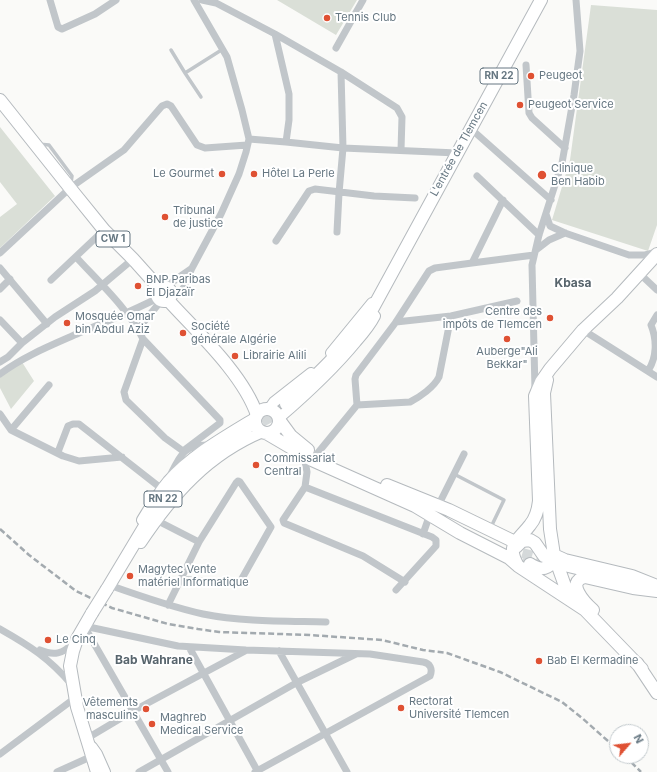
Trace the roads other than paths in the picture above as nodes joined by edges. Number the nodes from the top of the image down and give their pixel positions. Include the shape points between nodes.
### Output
1 (50, 0) edge
2 (116, 0) edge
3 (194, 0) edge
4 (202, 0) edge
5 (363, 0) edge
6 (541, 0) edge
7 (576, 0) edge
8 (579, 0) edge
9 (582, 0) edge
10 (578, 12) junction
11 (275, 34) junction
12 (336, 48) dead end
13 (223, 49) junction
14 (171, 50) dead end
15 (526, 65) dead end
16 (341, 72) junction
17 (186, 73) junction
18 (201, 97) dead end
19 (0, 100) edge
20 (470, 128) junction
21 (248, 142) junction
22 (286, 142) junction
23 (343, 148) junction
24 (565, 148) junction
25 (401, 150) junction
26 (457, 153) junction
27 (477, 176) dead end
28 (70, 188) junction
29 (339, 193) junction
30 (415, 198) dead end
31 (503, 200) junction
32 (551, 200) junction
33 (546, 214) junction
34 (104, 230) junction
35 (337, 232) dead end
36 (565, 233) junction
37 (539, 235) junction
38 (276, 241) dead end
39 (535, 252) junction
40 (0, 253) edge
41 (657, 253) edge
42 (76, 257) junction
43 (133, 259) junction
44 (472, 263) junction
45 (0, 268) edge
46 (192, 268) junction
47 (640, 274) junction
48 (10, 279) junction
49 (51, 280) dead end
50 (102, 285) junction
51 (0, 289) edge
52 (657, 290) edge
53 (163, 295) junction
54 (378, 299) junction
55 (517, 301) dead end
56 (127, 314) junction
57 (657, 315) edge
58 (451, 316) junction
59 (0, 320) edge
60 (396, 322) junction
61 (47, 324) junction
62 (138, 329) junction
63 (583, 330) junction
64 (143, 339) junction
65 (22, 343) junction
66 (0, 362) edge
67 (550, 368) junction
68 (648, 371) junction
69 (0, 374) edge
70 (657, 377) edge
71 (49, 385) dead end
72 (535, 396) junction
73 (286, 404) tunnel mouth
74 (357, 406) junction
75 (262, 413) junction
76 (0, 414) edge
77 (279, 420) junction
78 (11, 430) junction
79 (246, 430) tunnel mouth
80 (264, 432) junction
81 (210, 445) junction
82 (183, 451) junction
83 (58, 452) junction
84 (464, 454) dead end
85 (122, 458) junction
86 (313, 458) junction
87 (454, 474) junction
88 (165, 486) junction
89 (305, 487) junction
90 (436, 511) junction
91 (156, 520) junction
92 (490, 530) junction
93 (423, 534) junction
94 (199, 542) junction
95 (512, 547) junction
96 (549, 556) junction
97 (530, 564) tunnel mouth
98 (518, 566) junction
99 (564, 566) dead end
100 (117, 573) junction
101 (180, 579) junction
102 (405, 582) junction
103 (657, 586) edge
104 (108, 587) junction
105 (396, 590) dead end
106 (657, 590) edge
107 (574, 602) junction
108 (168, 605) junction
109 (326, 622) dead end
110 (84, 626) junction
111 (0, 628) edge
112 (77, 639) junction
113 (31, 647) junction
114 (189, 647) junction
115 (246, 650) junction
116 (278, 651) junction
117 (358, 654) junction
118 (642, 670) junction
119 (203, 673) junction
120 (296, 683) junction
121 (74, 692) junction
122 (657, 694) edge
123 (133, 711) junction
124 (229, 720) junction
125 (325, 734) junction
126 (86, 739) junction
127 (0, 754) edge
128 (88, 758) junction
129 (161, 760) junction
130 (57, 772) edge
131 (91, 772) edge
132 (97, 772) edge
133 (105, 772) edge
134 (138, 772) edge
135 (168, 772) edge
136 (257, 772) edge
137 (347, 772) edge

1 - 2 street via 58,27 62,29 95,14
3 - 13 street
4 - 11 street via 216,3
5 - 12 street
6 - 20 main road, L'entrée de Tlemcen / RN 22
7 - 10 street
8 - 10 street
9 - 10 street
10 - 24 street via 580,51
11 - 16 street
11 - 22 street via 289,94
13 - 17 lane
13 - 21 street via 242,110
14 - 17 lane
15 - 24 street via 529,113
16 - 23 street
16 - 25 street via 397,108 402,117
17 - 18 lane
19 - 28 main road, CW 1
20 - 26 main road, L'entrée de Tlemcen / RN 22
20 - 32 street
21 - 22 street
21 - 28 street via 205,148 197,145 171,106 167,104 162,106 124,150
21 - 46 street via 239,174
22 - 23 street
23 - 25 street
23 - 29 street
24 - 32 street
25 - 26 street
26 - 54 main road, L'entrée de Tlemcen / RN 22
27 - 31 street
28 - 34 main road, CW 1
28 - 40 street
29 - 30 street
29 - 35 street
29 - 38 street via 315,189 309,191
31 - 37 street
31 - 44 street
32 - 33 street
33 - 36 street via 550,226
33 - 37 street
34 - 42 street
34 - 43 main road, CW 1
36 - 39 street via 549,240
36 - 41 street via 629,255
37 - 39 street
39 - 44 street
39 - 72 street via 532,265
41 - 47 main road
42 - 49 street
42 - 50 street
43 - 50 street
43 - 53 main road, CW 1
44 - 60 street via 429,271
45 - 48 street
46 - 53 street
46 - 53 street via 180,293
47 - 52 street
47 - 63 main road
48 - 51 street
48 - 61 street
50 - 56 street
50 - 61 street
53 - 56 street
53 - 62 street
53 - 75 main road, CW 1 via 227,366
54 - 73 main road, L'entrée de Tlemcen / RN 22 via 345,345 320,373
54 - 75 main road, L'entrée de Tlemcen via 369,306 324,360
54 - 77 main road, L'entrée de Tlemcen via 372,322 346,354 318,385
55 - 58 street
56 - 62 street
56 - 69 street via 44,348 14,363
57 - 68 street via 651,325 655,334 655,350 653,364
58 - 60 street
58 - 74 street via 437,381 410,402
59 - 65 street
60 - 74 street via 356,376
61 - 65 street
62 - 64 street
63 - 67 main road
63 - 68 street
64 - 82 street via 124,392 126,400 165,438
64 - 82 street via 221,422
65 - 66 street
67 - 72 main road
67 - 96 main road via 544,393
68 - 70 street
71 - 78 street
72 - 95 main road via 539,501 531,525
74 - 86 street
75 - 77 main road via 277,413
75 - 80 main road via 256,424
75 - 81 main road, L'entrée de Tlemcen
76 - 78 street
77 - 80 main road via 277,429 270,433
77 - 86 main road
78 - 83 street
79 - 100 main road, RN 22 via 192,468 169,490
80 - 86 main road
80 - 91 main road, L'entrée de Tlemcen via 234,447 202,469
81 - 82 street
81 - 88 main road, L'entrée de Tlemcen via 186,463
82 - 88 street
83 - 85 street via 79,461
83 - 85 street via 68,426 79,424
84 - 87 street
85 - 88 street
86 - 89 street via 307,472
86 - 90 main road
87 - 90 street
87 - 92 lane via 504,500
88 - 100 main road, L'entrée de Tlemcen via 124,551
89 - 93 street
89 - 102 street via 283,520 285,524 363,556
90 - 92 main road
90 - 93 street
90 - 95 main road
90 - 98 main road via 460,533 509,558
91 - 94 street
91 - 100 main road, L'entrée de Tlemcen
92 - 95 main road
93 - 102 street via 434,538 437,544
94 - 101 street
94 - 101 street via 238,481 271,524 271,530 237,584
95 - 96 main road via 530,540
95 - 98 main road
96 - 97 main road via 552,563 547,568
96 - 103 main road via 632,576
96 - 107 main road
98 - 107 main road
99 - 106 main road
100 - 104 main road, L'entrée de Tlemcen / RN 22
101 - 108 street
102 - 105 street
104 - 108 street
104 - 110 main road, L'entrée de Tlemcen / RN 22, bridge
106 - 118 main road via 633,588 586,577 576,584 577,591 614,632
107 - 118 main road via 585,610
108 - 109 street via 204,614 249,619
110 - 112 main road, L'entrée de Tlemcen / RN 22
110 - 114 street
110 - 123 street
111 - 113 street
112 - 113 street via 64,651 55,654
112 - 121 main road, L'entrée de Tlemcen / RN 22 via 71,658
113 - 121 street via 57,668
114 - 115 street
114 - 119 street
115 - 116 street
115 - 119 street
116 - 117 street
116 - 120 street
117 - 120 street
117 - 125 street via 423,662 430,665 431,673 430,676
118 - 122 main road
119 - 123 street
119 - 124 street
120 - 124 street
120 - 125 street
121 - 126 main road, L'entrée de Tlemcen / RN 22
121 - 127 street
123 - 126 street
123 - 129 street
124 - 129 street
124 - 136 street
125 - 136 street
125 - 137 street
126 - 128 main road, L'entrée de Tlemcen
126 - 132 main road, L'entrée de Tlemcen / RN 22
126 - 133 main road, L'entrée de Tlemcen via 97,754
128 - 130 street
128 - 131 main road, L'entrée de Tlemcen
129 - 134 street
129 - 135 street

